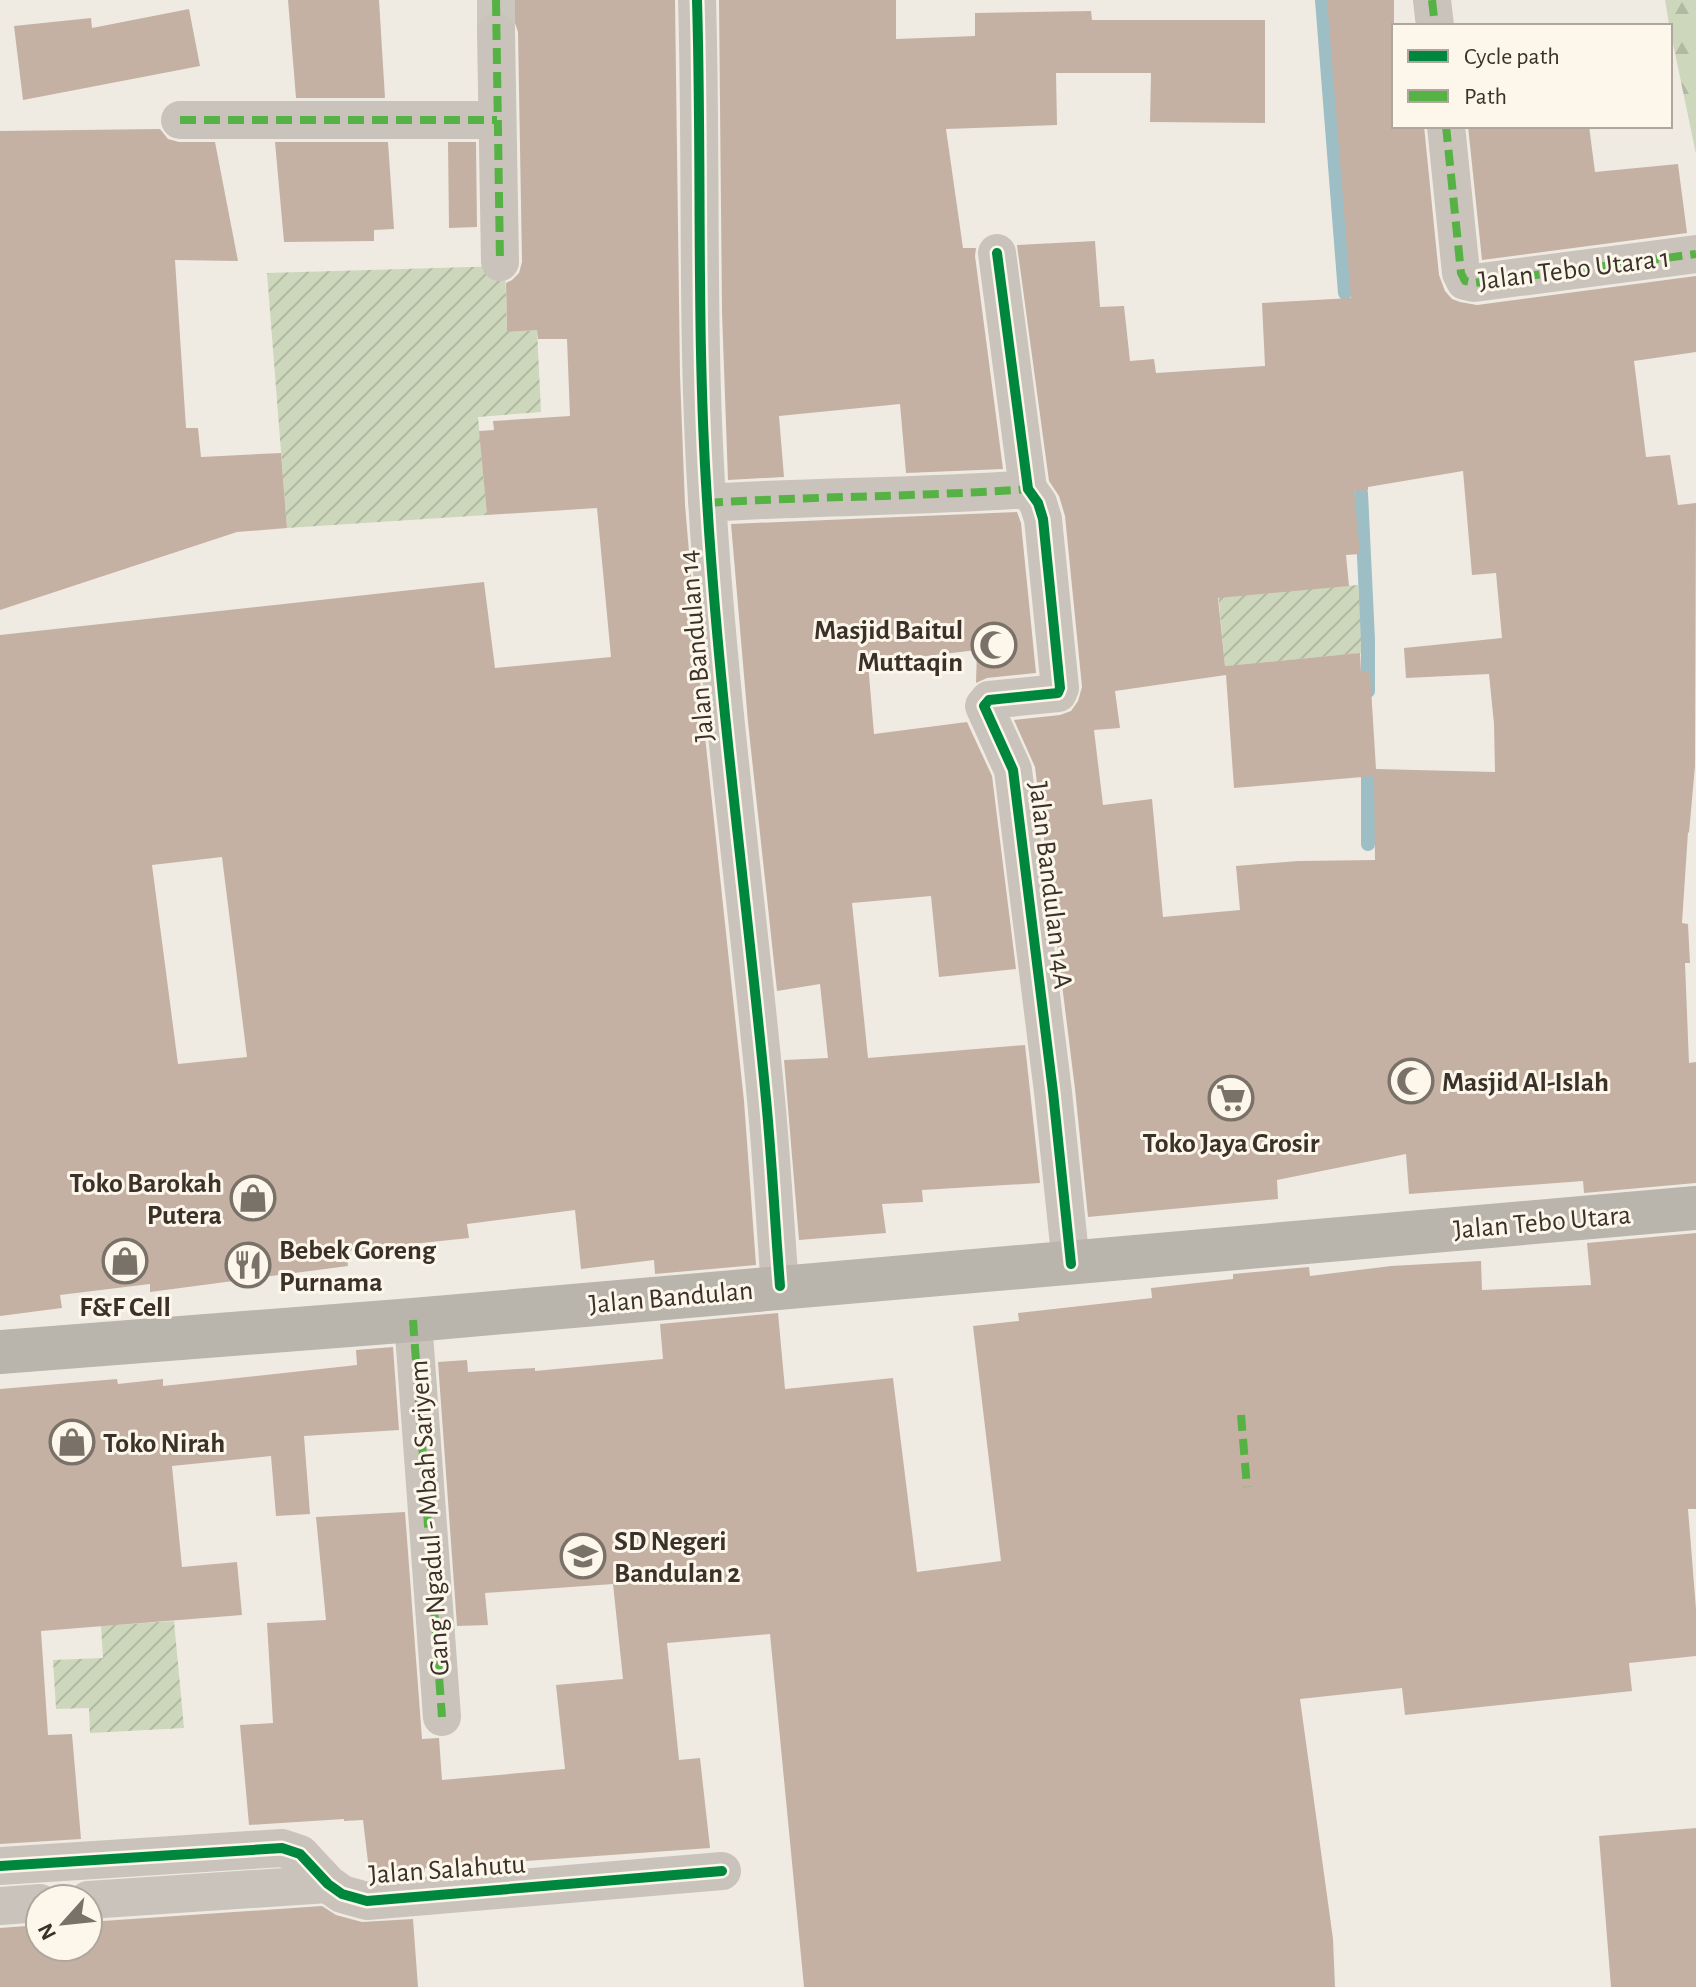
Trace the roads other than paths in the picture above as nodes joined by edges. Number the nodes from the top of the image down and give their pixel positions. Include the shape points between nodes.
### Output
1 (697, 0) edge
2 (1432, 0) edge
3 (1435, 24) edge
4 (496, 32) tunnel mouth
5 (180, 120) dead end
6 (497, 120) junction
7 (1446, 128) edge
8 (997, 253) dead end
9 (1696, 254) edge
10 (500, 262) dead end
11 (1028, 489) junction
12 (707, 503) junction
13 (1696, 1208) edge
14 (1389, 1234) joint
15 (1071, 1264) junction
16 (780, 1286) junction
17 (413, 1320) junction
18 (0, 1352) edge
19 (442, 1717) dead end
20 (0, 1866) edge
21 (722, 1871) dead end
22 (328, 1884) junction
23 (104, 1899) edge
24 (24, 1904) edge
25 (0, 1906) edge

1 - 12 street, Jalan Bandulan 14 via 699,308
2 - 3 street
4 - 6 street
5 - 6 street
6 - 10 street
7 - 9 street, Jalan Tebo Utara 1 via 1465,281
8 - 11 street, Jalan Bandulan 14A
11 - 12 street
11 - 15 street, Jalan Bandulan 14A via 1043,519 1060,688 1058,693 989,700 984,706 1013,770
12 - 16 street, Jalan Bandulan 14
13 - 14 main road, Jalan Tebo Utara
14 - 15 main road, Jalan Bandulan
15 - 16 main road, Jalan Bandulan
16 - 17 main road, Jalan Bandulan
17 - 18 main road, Jalan Bandulan
17 - 19 street, Gang Ngadul - Mbah Sariyem
20 - 22 street, Jalan Salahutu via 282,1848 300,1854
21 - 22 street, Jalan Salahutu via 367,1901
22 - 23 street, Jalan Salahutu
24 - 25 street

